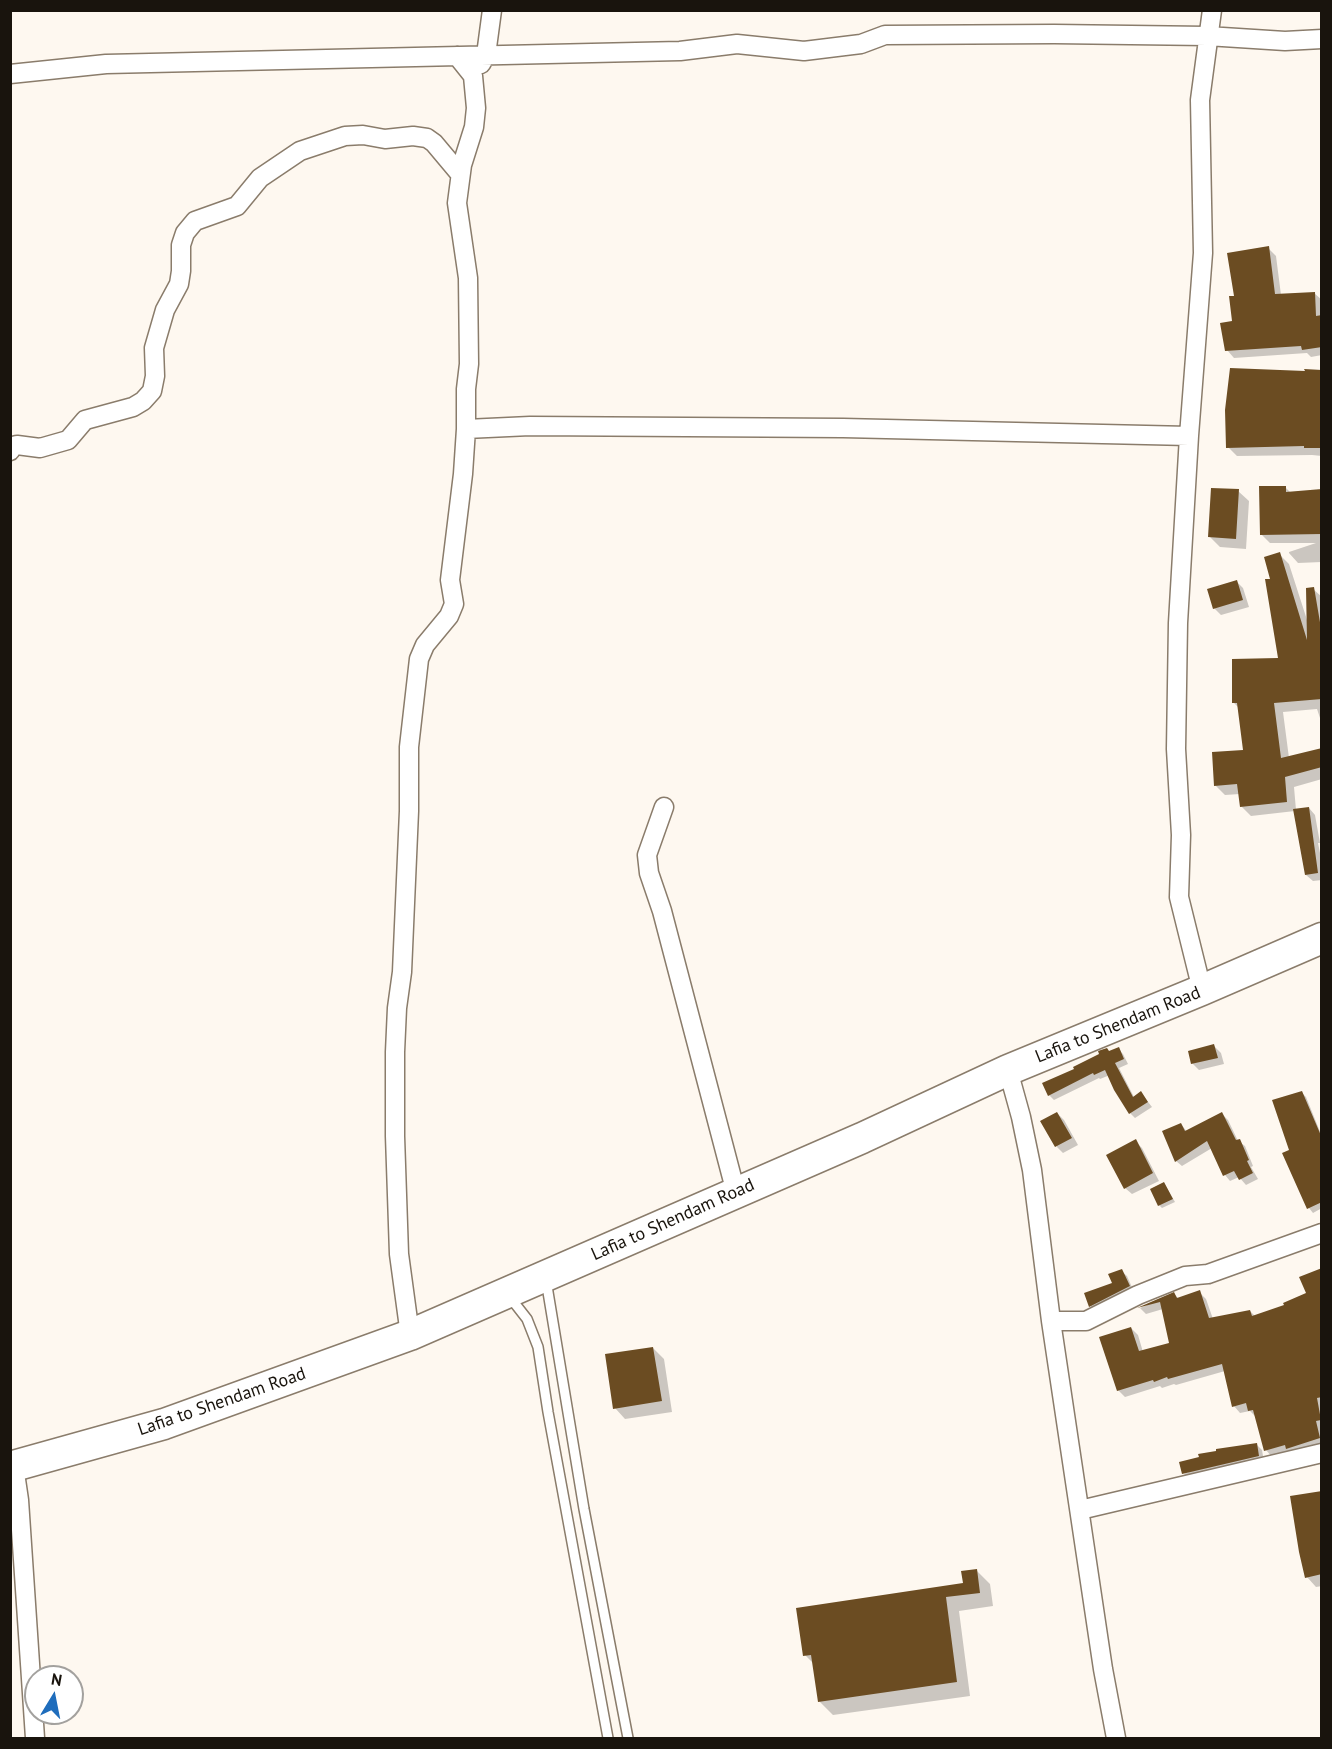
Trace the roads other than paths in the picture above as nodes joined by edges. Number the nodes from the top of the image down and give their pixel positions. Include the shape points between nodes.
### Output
1 (492, 10) edge
2 (1212, 10) edge
3 (1208, 36) junction
4 (1322, 39) edge
5 (457, 56) junction
6 (486, 56) junction
7 (10, 74) edge
8 (473, 76) junction
9 (460, 174) junction
10 (466, 429) junction
11 (1189, 436) junction
12 (10, 451) edge
13 (664, 807) dead end
14 (1322, 938) edge
15 (1202, 990) junction
16 (1008, 1070) junction
17 (736, 1193) junction
18 (1322, 1233) edge
19 (545, 1277) junction
20 (507, 1294) junction
21 (1051, 1321) junction
22 (410, 1335) junction
23 (1322, 1453) edge
24 (12, 1466) edge
25 (1080, 1510) junction
26 (34, 1738) edge
27 (608, 1738) edge
28 (628, 1738) edge
29 (1116, 1738) edge

1 - 6 street
2 - 3 street
3 - 4 street
3 - 6 street via 885,35 861,44 804,51 737,44 680,51
3 - 11 street via 1200,100 1203,253
5 - 6 street
5 - 7 street via 106,64
5 - 8 street
6 - 8 street
8 - 9 street via 474,127
9 - 10 street via 457,203 468,278
9 - 12 street via 427,138 385,140 345,136 300,150 260,178 237,206 195,221 185,233 179,284 165,310 154,348 152,391 143,401 85,420 68,440 40,448 17,445
10 - 11 street via 843,428
10 - 22 street via 450,580 454,604 419,659 409,747 403,950 395,1052 395,1136 399,1254
11 - 15 street via 1178,634 1179,897
13 - 17 street via 647,855 649,873
14 - 15 main road, Lafia to Shendam Road
15 - 16 main road, Lafia to Shendam Road
16 - 17 main road, Lafia to Shendam Road
16 - 21 street via 1032,1170
17 - 19 main road, Lafia to Shendam Road
18 - 21 street via 1208,1274 1185,1276 1086,1321
19 - 20 main road, Lafia to Shendam Road
19 - 28 lane
20 - 22 main road, Lafia to Shendam Road
20 - 27 lane via 527,1319 538,1347
21 - 25 street
22 - 24 main road, Lafia to Shendam Road via 164,1424
23 - 25 street
24 - 26 street via 19,1500
25 - 29 street

